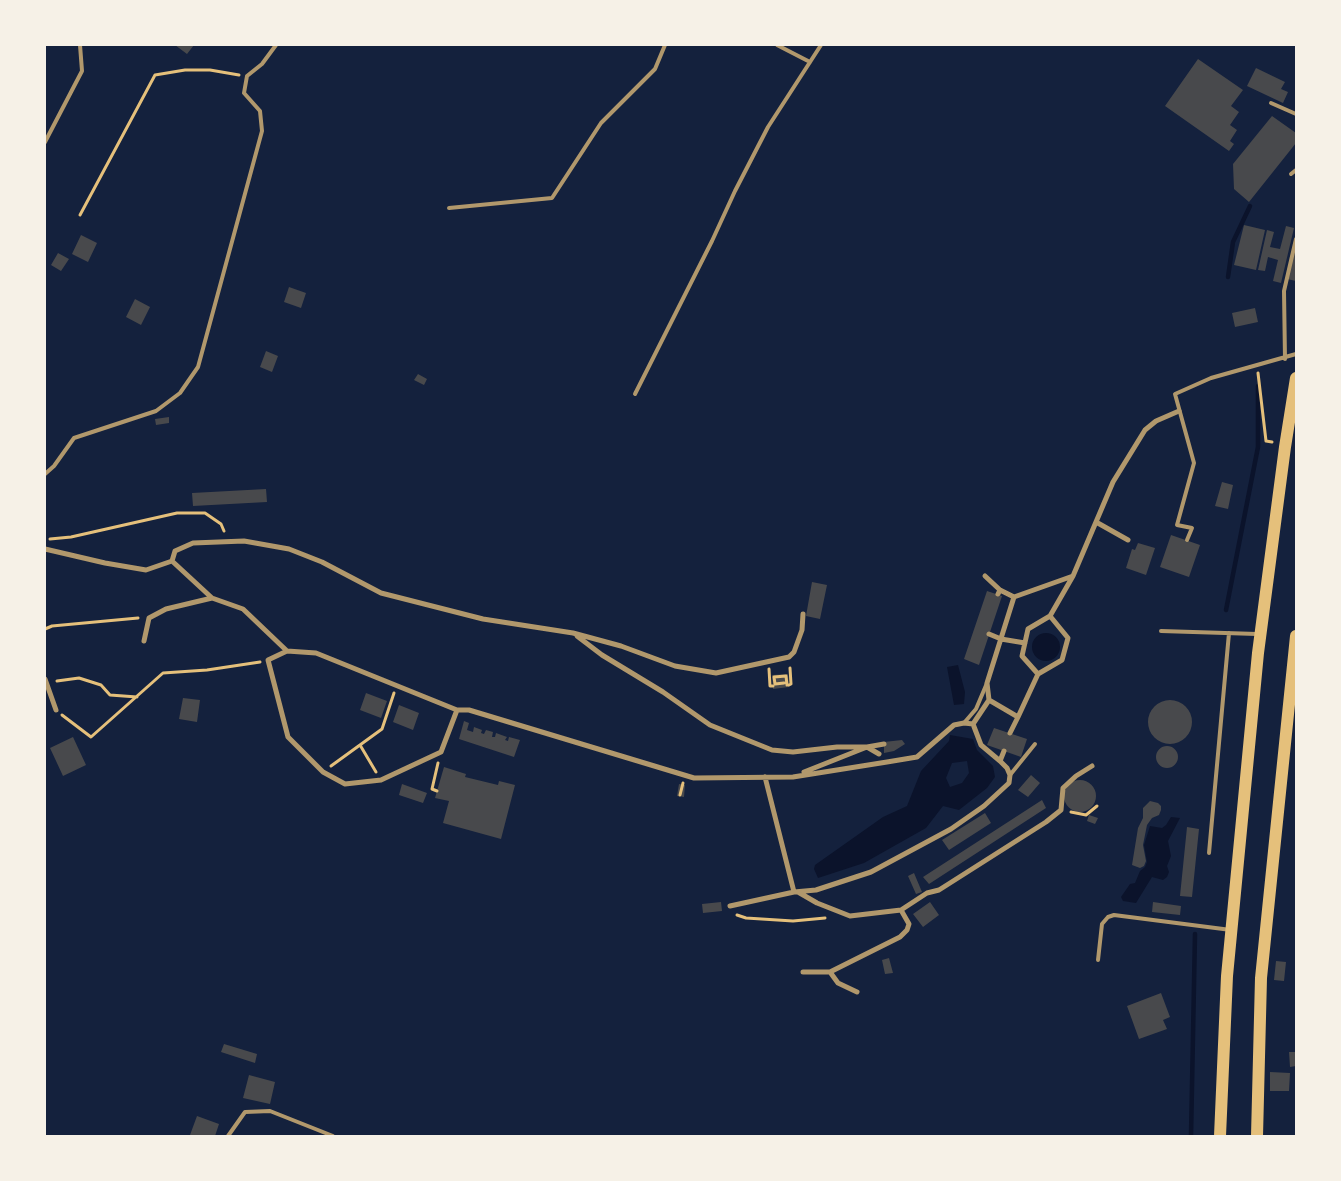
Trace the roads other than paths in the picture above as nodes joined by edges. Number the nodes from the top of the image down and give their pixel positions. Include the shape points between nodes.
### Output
1 (80, 45) edge
2 (276, 45) edge
3 (665, 45) edge
4 (777, 45) edge
5 (821, 45) edge
6 (810, 62) junction
7 (1271, 103) dead end
8 (1296, 114) edge
9 (45, 142) edge
10 (1296, 170) edge
11 (1291, 174) dead end
12 (448, 208) dead end
13 (1296, 239) edge
14 (1296, 354) edge
15 (1285, 359) junction
16 (1296, 378) edge
17 (635, 394) dead end
18 (1179, 411) junction
19 (45, 474) edge
20 (1096, 522) junction
21 (1128, 540) dead end
22 (1187, 540) dead end
23 (45, 549) edge
24 (172, 561) junction
25 (985, 576) dead end
26 (1073, 576) junction
27 (1014, 597) junction
28 (212, 598) junction
29 (803, 614) dead end
30 (1050, 616) junction
31 (1161, 632) dead end
32 (573, 633) junction
33 (1229, 633) junction
34 (989, 634) dead end
35 (1261, 634) junction
36 (1296, 636) edge
37 (1001, 639) junction
38 (144, 641) dead end
39 (1025, 643) junction
40 (287, 651) junction
41 (1038, 674) junction
42 (46, 681) edge
43 (987, 682) junction
44 (989, 700) junction
45 (56, 710) road end
46 (457, 710) junction
47 (1018, 717) junction
48 (964, 723) junction
49 (974, 724) junction
50 (1010, 733) dead end
51 (884, 744) dead end
52 (1035, 744) dead end
53 (867, 747) junction
54 (1004, 751) dead end
55 (879, 754) dead end
56 (1000, 761) junction
57 (1092, 766) dead end
58 (1010, 775) junction
59 (765, 777) junction
60 (793, 777) junction
61 (1209, 852) dead end
62 (796, 892) junction
63 (730, 906) road end
64 (901, 910) junction
65 (1231, 930) junction
66 (1098, 960) dead end
67 (803, 972) dead end
68 (830, 972) junction
69 (857, 993) dead end
70 (228, 1136) edge
71 (333, 1136) edge
72 (1220, 1136) edge
73 (1257, 1136) edge

1 - 9 lane via 82,71
2 - 19 lane via 247,76 244,93 260,111 261,131 198,367 180,393 156,411 74,438
3 - 12 lane via 655,69 601,123 552,198
4 - 6 lane
5 - 6 lane
6 - 17 lane via 740,180
7 - 8 lane
10 - 11 lane
13 - 15 lane via 1284,291
14 - 15 lane
15 - 18 lane via 1212,378 1175,394
16 - 35 highway
18 - 20 street via 1145,430 1113,482
18 - 22 lane via 1194,463 1178,525 1192,528
20 - 21 street
20 - 26 street
23 - 24 street via 146,570
24 - 28 street
24 - 32 street via 175,550 193,543 243,541 289,549 381,593 483,619
25 - 27 street via 999,592
26 - 27 street
26 - 30 street
27 - 37 street
28 - 38 street via 166,609 149,618
28 - 40 street via 243,609
29 - 32 street via 802,630 789,657 716,673 675,666
30 - 39 street via 1028,629
30 - 41 street via 1068,638 1062,660
31 - 33 lane
32 - 53 street via 710,725 772,750
33 - 35 lane
33 - 61 lane
34 - 37 street
35 - 65 highway
36 - 73 highway via 1260,978
37 - 39 street
37 - 43 street
39 - 41 street via 1023,656
40 - 46 street via 316,653
40 - 46 street via 268,660 288,738 323,772 345,784 381,780 441,752
41 - 47 street
42 - 45 street
43 - 44 street
43 - 48 lane via 976,709
44 - 47 street
44 - 49 street
46 - 59 street via 469,710 694,778
47 - 50 street
48 - 49 street
48 - 60 street via 954,724 917,757
49 - 56 street via 981,745
51 - 53 street
52 - 58 lane
53 - 55 street
53 - 60 street
54 - 56 street
56 - 58 street
57 - 64 street via 1063,788 1061,810 1046,822
58 - 62 street via 1009,783 984,806 951,829 872,872 816,890
59 - 60 street
59 - 62 street
62 - 63 street
62 - 64 street via 850,916
64 - 68 street via 909,924 900,937
65 - 66 lane via 1114,915 1102,924
65 - 72 highway
67 - 68 street
68 - 69 street via 838,983
70 - 71 lane via 245,1112 270,1111

